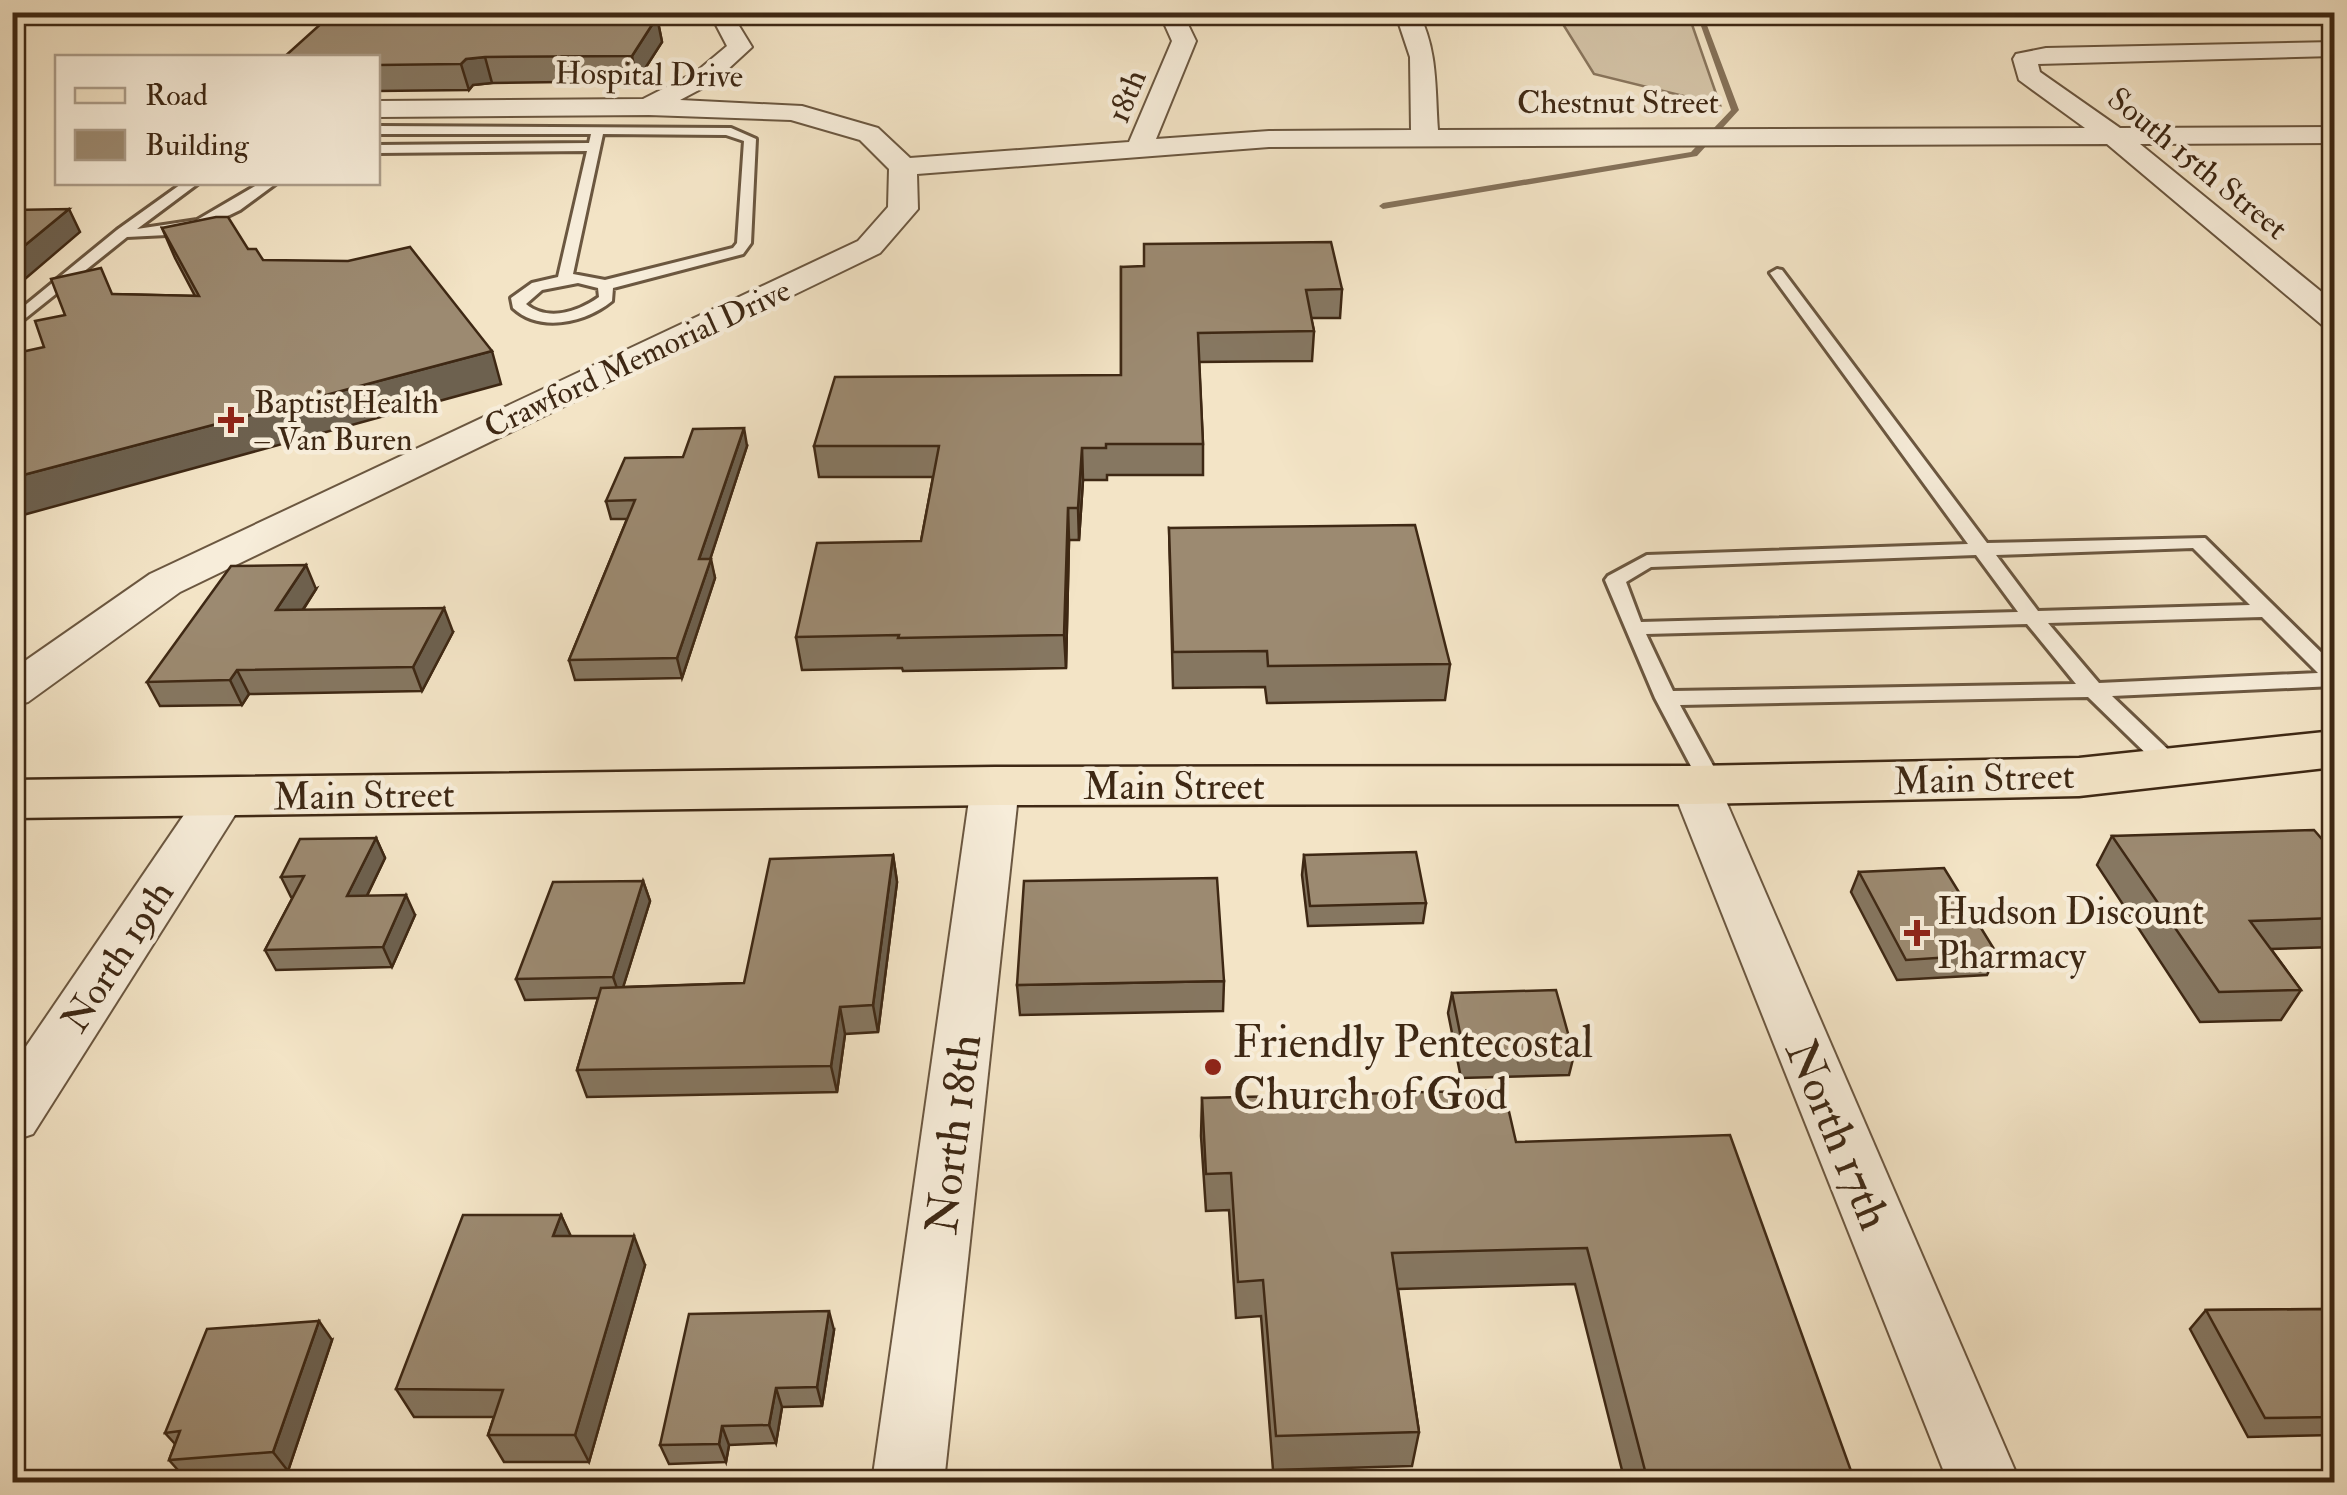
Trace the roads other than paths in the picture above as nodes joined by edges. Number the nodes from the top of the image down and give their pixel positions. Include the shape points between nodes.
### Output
1 (710, 12) edge
2 (1170, 12) edge
3 (1406, 12) edge
4 (2334, 50) edge
5 (649, 107) junction
6 (380, 109) edge
7 (599, 129) junction
8 (380, 130) edge
9 (2334, 135) edge
10 (2114, 136) junction
11 (1425, 138) junction
12 (380, 148) edge
13 (1139, 148) junction
14 (902, 167) junction
15 (190, 185) edge
16 (267, 185) edge
17 (122, 234) junction
18 (1777, 273) dead end
19 (565, 279) junction
20 (605, 286) junction
21 (2334, 318) edge
22 (12, 324) edge
23 (1982, 549) junction
24 (2266, 611) junction
25 (2032, 617) junction
26 (1632, 628) junction
27 (2334, 678) edge
28 (2093, 690) junction
29 (12, 692) edge
30 (1666, 698) junction
31 (2334, 748) edge
32 (2172, 766) junction
33 (1703, 784) junction
34 (995, 786) junction
35 (222, 796) junction
36 (12, 799) edge
37 (12, 1116) edge
38 (908, 1482) edge
39 (1984, 1482) edge

1 - 5 street via 725,21 740,47 705,77
2 - 13 street, 18th via 1184,41
3 - 11 street via 1422,51
4 - 10 street, South 15th Street via 2177,50 2025,60 2028,75
5 - 7 street, Hospital Drive
5 - 14 street, Hospital Drive via 793,112 869,134
6 - 7 street, Hospital Drive
7 - 8 lane
7 - 12 lane
7 - 19 lane
7 - 20 lane via 727,131 750,140 744,243 738,250
9 - 10 street, Chestnut Street
10 - 11 street, Chestnut Street
10 - 21 street, South 15th Street
11 - 13 street, Chestnut Street
13 - 14 street, Chestnut Street
14 - 29 street, Crawford Memorial Drive via 903,209 869,248 165,582
15 - 17 lane
16 - 17 lane via 206,224
17 - 22 lane
18 - 23 lane
19 - 20 lane
19 - 20 lane via 526,292 519,298 521,311 574,315 600,304 609,291
23 - 24 lane via 2198,542
23 - 25 lane
23 - 26 lane via 1647,560 1615,580
24 - 25 lane
24 - 27 lane
25 - 26 lane
25 - 28 lane
26 - 30 lane
27 - 28 lane
28 - 30 lane
28 - 32 lane
30 - 33 lane
31 - 32 main road, Main Street
32 - 33 main road, Main Street via 2079,776
33 - 34 main road, Main Street
33 - 39 street, North 17th
34 - 35 main road, Main Street
34 - 38 street, North 18th
35 - 36 main road, Main Street
35 - 37 street, North 19th

